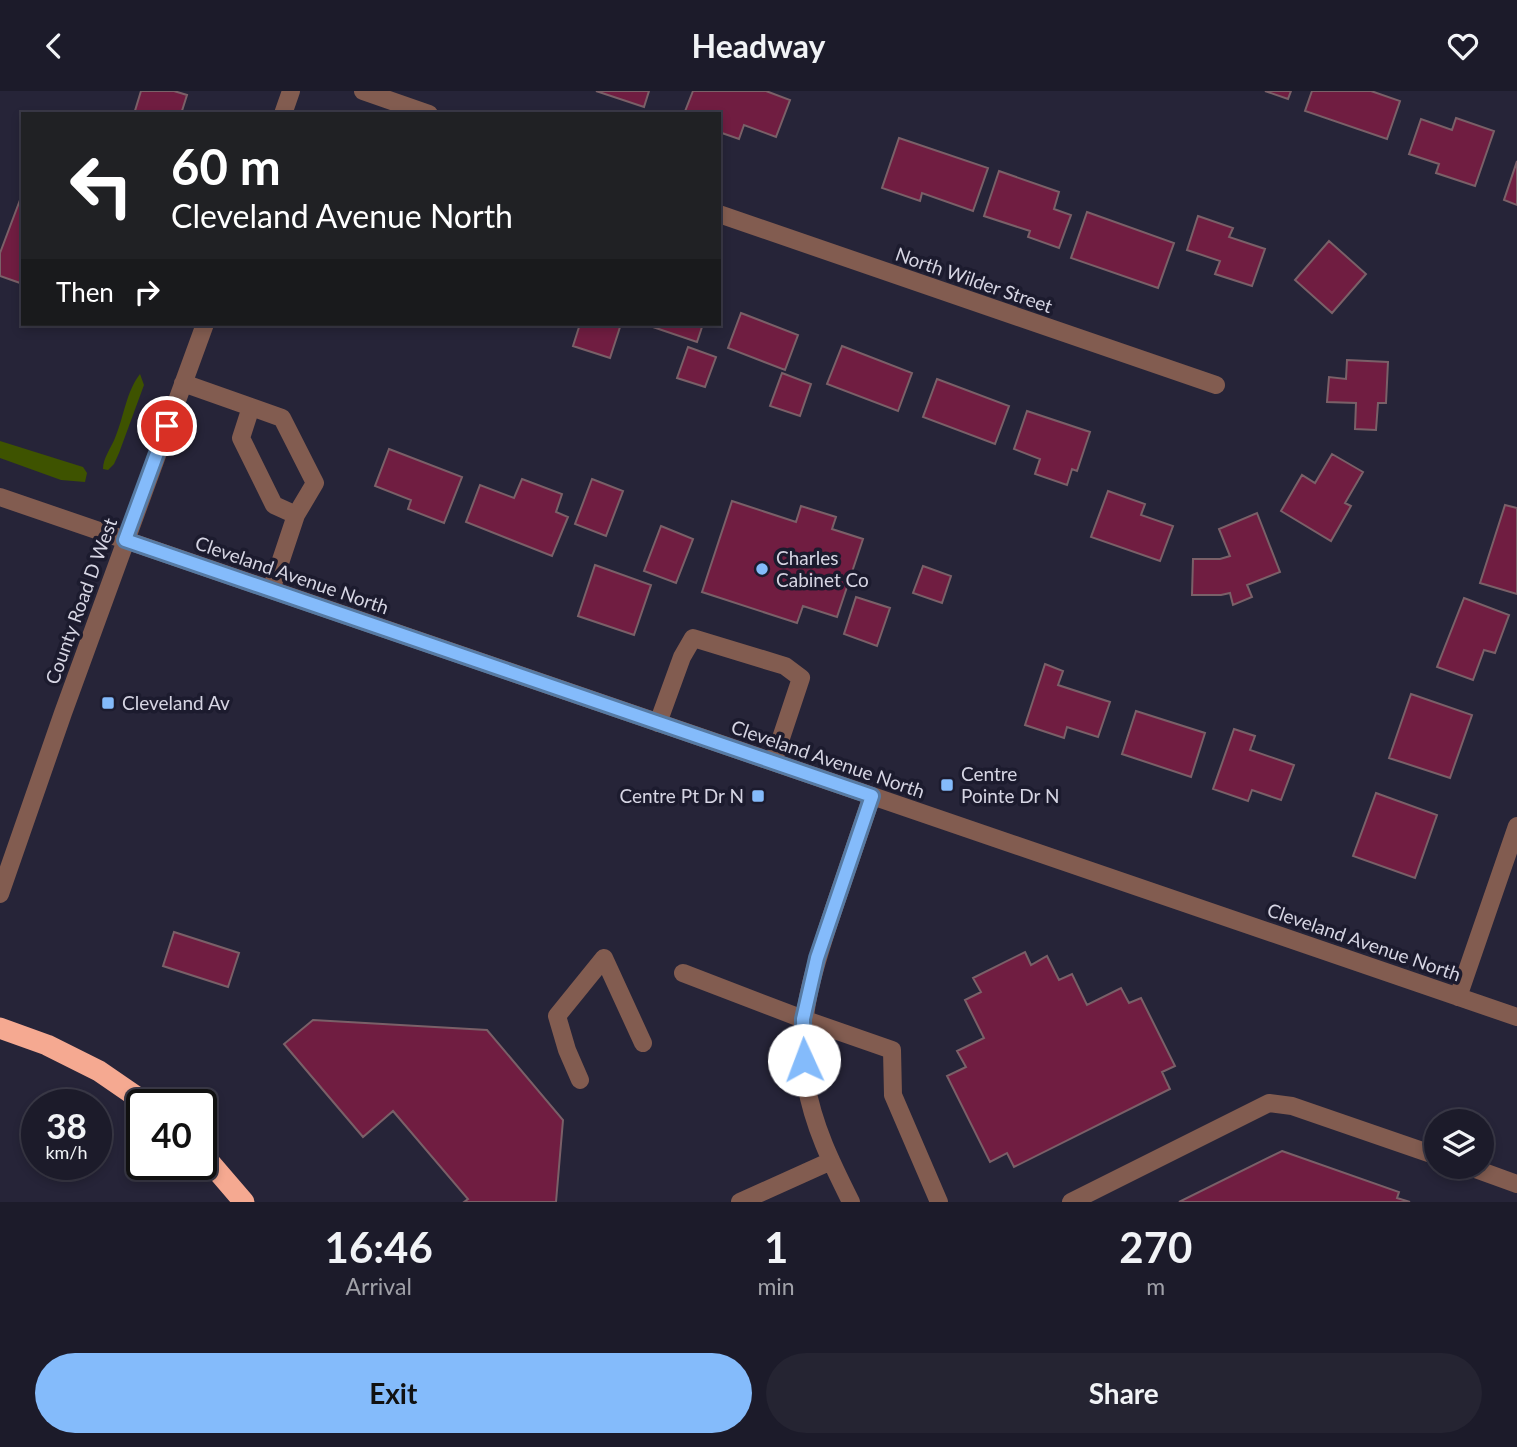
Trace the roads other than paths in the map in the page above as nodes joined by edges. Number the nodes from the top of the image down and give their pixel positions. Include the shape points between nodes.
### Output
1 (291, 91) edge
2 (363, 91) edge
3 (284, 112) edge
4 (423, 112) edge
5 (721, 215) edge
6 (204, 326) edge
7 (183, 383) junction
8 (1216, 386) dead end
9 (251, 407) junction
10 (0, 497) edge
11 (296, 515) junction
12 (125, 540) junction
13 (271, 590) junction
14 (658, 723) junction
15 (773, 762) junction
16 (872, 796) junction
17 (1517, 826) edge
18 (0, 894) edge
19 (683, 973) dead end
20 (1458, 997) junction
21 (1517, 1017) edge
22 (803, 1019) junction
23 (0, 1028) edge
24 (643, 1043) dead end
25 (580, 1080) dead end
26 (126, 1090) edge
27 (1424, 1152) edge
28 (831, 1161) junction
29 (217, 1171) edge
30 (1494, 1176) edge
31 (1517, 1184) edge
32 (244, 1202) edge
33 (740, 1202) edge
34 (851, 1202) edge
35 (939, 1202) edge
36 (1072, 1202) edge

1 - 3 street
2 - 4 street
5 - 8 street, North Wilder Street
6 - 7 street, County Road D West
7 - 9 street
7 - 12 street, County Road D West
9 - 11 street via 240,437 274,505
9 - 11 street via 282,418 315,483
10 - 12 street, Cleveland Avenue North
11 - 13 street
12 - 13 street, Cleveland Avenue North
12 - 18 street, County Road D West
13 - 14 street, Cleveland Avenue North
14 - 15 street, Cleveland Avenue North
14 - 15 street via 693,638 785,666 801,678
15 - 16 street, Cleveland Avenue North
16 - 20 street, Cleveland Avenue North
16 - 22 street via 817,958
17 - 20 street
19 - 22 street
20 - 21 street, Cleveland Avenue North
22 - 28 street via 806,1082
22 - 35 street via 892,1050 892,1095
23 - 26 highway via 47,1045
24 - 25 street via 604,958 557,1016
27 - 36 street via 1292,1106 1269,1103
28 - 33 street
28 - 34 street
29 - 32 highway
30 - 31 street

